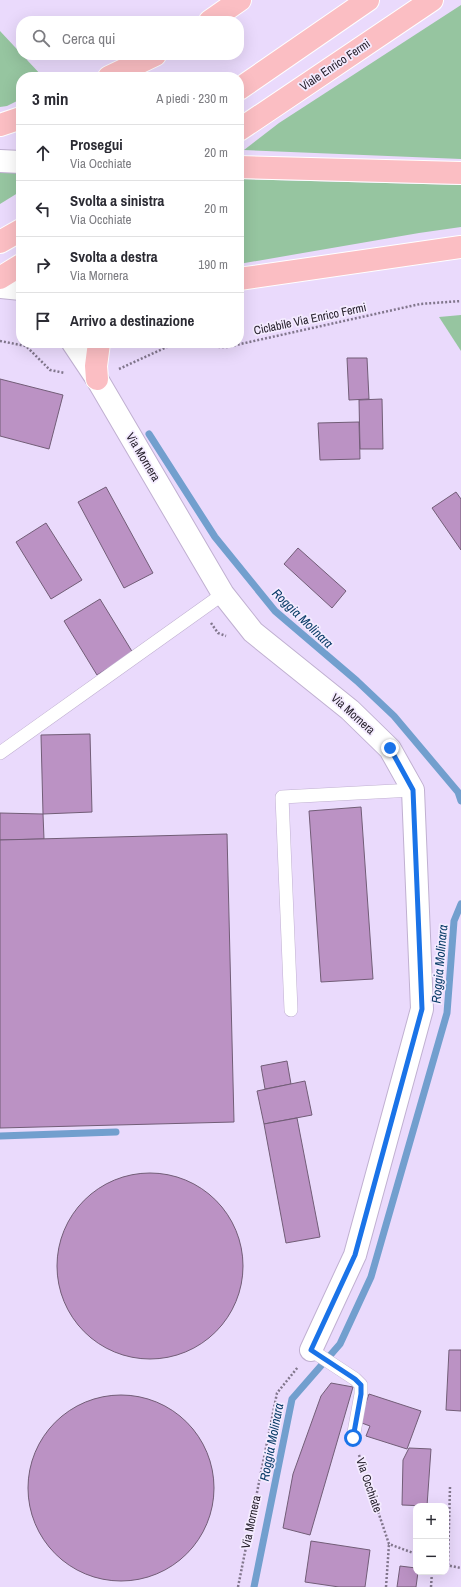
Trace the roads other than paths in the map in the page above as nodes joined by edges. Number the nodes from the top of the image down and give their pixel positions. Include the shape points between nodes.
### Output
1 (240, 0) edge
2 (368, 0) edge
3 (432, 0) edge
4 (217, 16) edge
5 (145, 60) edge
6 (119, 72) edge
7 (244, 86) edge
8 (16, 120) edge
9 (0, 125) edge
10 (244, 127) edge
11 (0, 161) edge
12 (16, 162) edge
13 (244, 167) edge
14 (461, 173) edge
15 (16, 233) edge
16 (0, 242) edge
17 (461, 247) edge
18 (16, 268) edge
19 (0, 278) edge
20 (244, 278) edge
21 (0, 287) edge
22 (16, 289) edge
23 (76, 348) edge
24 (87, 348) edge
25 (98, 348) edge
26 (97, 379) junction
27 (223, 594) junction
28 (0, 753) edge
29 (413, 790) junction
30 (291, 1010) dead end
31 (316, 1354) joint
32 (353, 1438) road end

1 - 4 main road
2 - 7 main road
3 - 10 main road, Viale Enrico Fermi
5 - 6 main road
8 - 9 main road
11 - 12 street
13 - 14 main road
15 - 16 main road
17 - 20 main road
18 - 19 main road
21 - 22 street
23 - 26 street
24 - 26 street
25 - 26 main road
26 - 27 street, Via Mornera
27 - 28 lane
27 - 29 street, Via Mornera via 253,632 350,710 390,748
29 - 30 lane via 282,797
29 - 31 street, Via Mornera via 422,1009 355,1255
31 - 32 lane via 361,1385

